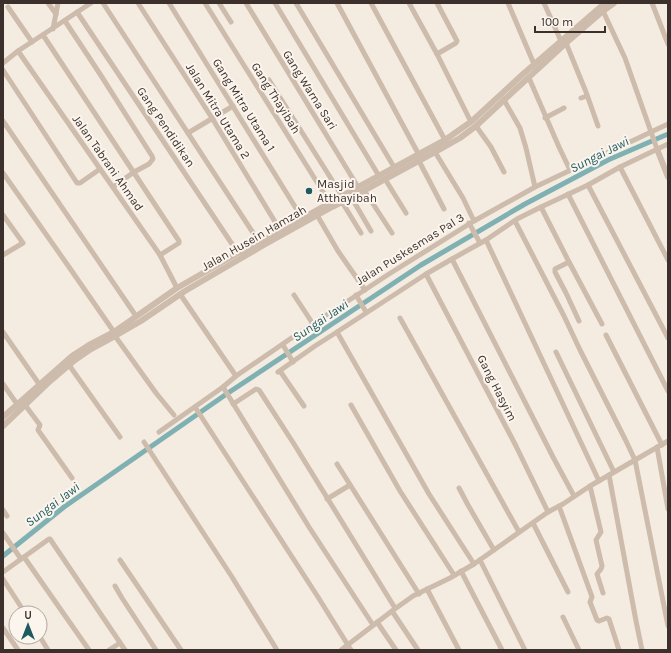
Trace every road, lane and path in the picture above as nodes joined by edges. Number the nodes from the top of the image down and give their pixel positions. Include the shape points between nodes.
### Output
1 (48, 3) edge
2 (58, 3) edge
3 (91, 3) edge
4 (103, 3) edge
5 (138, 3) edge
6 (169, 3) edge
7 (205, 3) edge
8 (219, 3) edge
9 (246, 3) edge
10 (275, 3) edge
11 (296, 3) edge
12 (337, 3) edge
13 (371, 3) edge
14 (410, 3) edge
15 (437, 3) edge
16 (508, 3) edge
17 (544, 3) edge
18 (614, 3) edge
19 (652, 3) edge
20 (602, 6) edge
21 (8, 7) dead end
22 (77, 12) junction
23 (56, 14) junction
24 (64, 21) junction
25 (231, 22) dead end
26 (53, 28) junction
27 (43, 35) junction
28 (32, 42) junction
29 (563, 42) junction
30 (668, 44) edge
31 (18, 52) junction
32 (437, 54) junction
33 (3, 63) edge
34 (534, 64) junction
35 (3, 70) edge
36 (529, 78) junction
37 (269, 80) dead end
38 (587, 96) junction
39 (581, 98) dead end
40 (504, 100) junction
41 (233, 106) junction
42 (564, 108) dead end
43 (212, 118) junction
44 (545, 118) junction
45 (3, 121) edge
46 (473, 124) junction
47 (668, 124) edge
48 (598, 126) dead end
49 (651, 132) junction
50 (188, 133) junction
51 (445, 140) junction
52 (668, 144) edge
53 (657, 149) junction
54 (436, 152) junction
55 (419, 158) junction
56 (394, 167) junction
57 (620, 167) junction
58 (100, 169) junction
59 (570, 170) junction
60 (134, 172) junction
61 (504, 172) dead end
62 (3, 173) edge
63 (382, 177) junction
64 (668, 177) edge
65 (588, 184) junction
66 (112, 187) junction
67 (358, 187) junction
68 (535, 187) junction
69 (364, 190) junction
70 (568, 194) junction
71 (350, 195) junction
72 (342, 199) junction
73 (330, 203) junction
74 (541, 207) junction
75 (444, 209) dead end
76 (406, 213) dead end
77 (3, 215) edge
78 (317, 215) junction
79 (302, 218) junction
80 (515, 221) junction
81 (472, 224) junction
82 (280, 230) junction
83 (371, 231) dead end
84 (362, 233) dead end
85 (392, 233) dead end
86 (486, 240) junction
87 (259, 242) junction
88 (480, 242) junction
89 (251, 250) junction
90 (238, 253) junction
91 (3, 255) edge
92 (160, 255) junction
93 (452, 259) junction
94 (668, 260) edge
95 (569, 262) junction
96 (426, 274) junction
97 (177, 288) junction
98 (365, 290) junction
99 (180, 294) junction
100 (294, 295) dead end
101 (357, 297) junction
102 (365, 310) junction
103 (136, 316) junction
104 (400, 318) dead end
105 (579, 321) dead end
106 (313, 324) junction
107 (602, 324) dead end
108 (3, 332) edge
109 (337, 332) junction
110 (115, 334) junction
111 (606, 335) dead end
112 (668, 338) edge
113 (283, 345) junction
114 (556, 352) dead end
115 (292, 360) junction
116 (69, 365) junction
117 (236, 376) junction
118 (3, 384) edge
119 (39, 384) junction
120 (224, 389) junction
121 (668, 391) edge
122 (34, 392) junction
123 (232, 402) junction
124 (17, 404) junction
125 (26, 405) junction
126 (351, 405) dead end
127 (304, 406) dead end
128 (196, 408) junction
129 (174, 415) dead end
130 (3, 417) edge
131 (3, 426) edge
132 (159, 432) dead end
133 (120, 437) dead end
134 (668, 441) edge
135 (145, 444) dead end
136 (659, 446) junction
137 (635, 460) junction
138 (337, 464) dead end
139 (611, 474) junction
140 (72, 478) dead end
141 (599, 481) junction
142 (350, 485) junction
143 (590, 486) junction
144 (459, 488) dead end
145 (574, 496) junction
146 (327, 499) junction
147 (559, 506) junction
148 (668, 509) edge
149 (3, 510) edge
150 (548, 512) junction
151 (7, 516) dead end
152 (533, 523) junction
153 (519, 532) junction
154 (3, 533) edge
155 (494, 550) junction
156 (23, 558) junction
157 (120, 560) dead end
158 (480, 560) junction
159 (474, 564) junction
160 (461, 571) junction
161 (3, 572) edge
162 (454, 576) junction
163 (3, 579) edge
164 (115, 586) dead end
165 (427, 589) junction
166 (568, 592) dead end
167 (604, 593) dead end
168 (419, 594) junction
169 (20, 605) edge
170 (393, 610) junction
171 (563, 617) dead end
172 (375, 623) junction
173 (668, 626) edge
174 (3, 628) edge
175 (120, 643) junction
176 (347, 645) junction
177 (18, 650) edge
178 (89, 650) edge
179 (109, 650) edge
180 (125, 650) edge
181 (156, 650) edge
182 (181, 650) edge
183 (277, 650) edge
184 (341, 650) edge
185 (351, 650) edge
186 (396, 650) edge
187 (418, 650) edge
188 (459, 650) edge
189 (502, 650) edge
190 (525, 650) edge
191 (579, 650) edge
192 (619, 650) edge
193 (642, 650) edge

1 - 23 street
2 - 23 street
3 - 22 street
4 - 50 street
5 - 43 street, Jalan Mitra Utama 2
6 - 41 street, Gang Mitra Utama 1
7 - 73 street, Gang Thayibah
8 - 25 street
9 - 67 street, Gang Warna Sari
10 - 63 street
11 - 56 street
12 - 55 street
13 - 51 street
14 - 32 street
15 - 32 street via 457,41
16 - 34 street
17 - 29 street
18 - 20 street, Jalan Husein Hamzah
19 - 30 street
20 - 29 street, Jalan Husein Hamzah
20 - 49 street via 625,58
21 - 28 street
22 - 24 street
22 - 90 street, Gang Pendidikan
23 - 26 street
24 - 26 street
24 - 60 street via 151,153 151,162
26 - 27 street
27 - 28 street
27 - 60 street
28 - 31 street
29 - 34 street, Jalan Husein Hamzah
29 - 36 street, Jalan Husein Hamzah
29 - 38 street
31 - 33 street
31 - 58 street, Jalan Tabrani Ahmad
32 - 46 street
34 - 46 street, Jalan Husein Hamzah
35 - 58 street via 77,183
36 - 40 street, Jalan Husein Hamzah
36 - 44 street
37 - 72 street
38 - 39 street
38 - 48 street
40 - 46 street, Jalan Husein Hamzah
40 - 68 street via 520,128
41 - 43 street
41 - 79 street, Gang Mitra Utama 1
42 - 44 street
43 - 50 street
43 - 82 street, Jalan Mitra Utama 2
44 - 59 street
45 - 103 street
46 - 51 street, Jalan Husein Hamzah
46 - 54 street, Jalan Husein Hamzah via 460,138
46 - 61 street via 491,148
47 - 49 street, Jalan Puskesmas Pal 3
49 - 53 street
49 - 59 street, Jalan Puskesmas Pal 3
50 - 87 street
51 - 55 street, Jalan Husein Hamzah
52 - 53 street
53 - 57 street
53 - 64 street
54 - 55 street, Jalan Husein Hamzah
54 - 81 street via 463,198
55 - 56 street, Jalan Husein Hamzah
55 - 63 street, Jalan Husein Hamzah
55 - 75 street
56 - 63 street, Jalan Husein Hamzah
57 - 65 street
57 - 94 street
58 - 66 street, Jalan Tabrani Ahmad
59 - 68 street, Jalan Puskesmas Pal 3
60 - 66 street
60 - 92 street via 179,240 179,243
62 - 110 street
63 - 67 street, Jalan Husein Hamzah
63 - 69 street, Jalan Husein Hamzah
63 - 76 street
65 - 70 street
65 - 112 street
66 - 92 street, Jalan Tabrani Ahmad
67 - 71 street, Jalan Husein Hamzah
68 - 81 street, Jalan Puskesmas Pal 3
69 - 71 street, Jalan Husein Hamzah
69 - 85 street
70 - 74 street
70 - 121 street
71 - 72 street, Jalan Husein Hamzah
71 - 83 street
72 - 73 street, Jalan Husein Hamzah
72 - 78 street, Jalan Husein Hamzah
72 - 84 street
73 - 79 street, Jalan Husein Hamzah
74 - 80 street
74 - 95 street
77 - 91 street via 23,244
78 - 89 street, Jalan Husein Hamzah
78 - 98 street
79 - 82 street, Jalan Husein Hamzah
80 - 86 street
80 - 137 street
81 - 88 street
81 - 98 street, Jalan Puskesmas Pal 3
82 - 87 street, Jalan Husein Hamzah
86 - 88 street
86 - 141 street
87 - 89 street, Jalan Husein Hamzah
88 - 93 street
89 - 90 street, Jalan Husein Hamzah
89 - 99 street, Jalan Husein Hamzah
90 - 97 street, Jalan Husein Hamzah
92 - 97 street, Jalan Tabrani Ahmad
93 - 96 street
93 - 145 street
95 - 105 street via 555,269 555,272
95 - 107 street
96 - 102 street
96 - 150 street, Gang Hasyim
97 - 103 street, Jalan Husein Hamzah
98 - 101 street, Jalan Puskesmas Pal 3
99 - 110 street, Jalan Husein Hamzah via 141,321
99 - 117 street
100 - 106 street
101 - 102 street
101 - 106 street, Jalan Puskesmas Pal 3
102 - 109 street
103 - 110 street, Jalan Husein Hamzah
104 - 153 street
106 - 113 street, Jalan Puskesmas Pal 3
108 - 119 street
109 - 115 street
109 - 159 street via 429,494
110 - 116 street, Jalan Husein Hamzah
110 - 119 street, Jalan Husein Hamzah via 89,345 72,356
110 - 129 street
111 - 136 street
113 - 115 street
113 - 117 street, Jalan Puskesmas Pal 3
114 - 139 street
115 - 127 street via 279,371
116 - 122 street, Jalan Husein Hamzah
116 - 133 street
117 - 120 street, Jalan Puskesmas Pal 3
118 - 124 street
119 - 122 street, Jalan Husein Hamzah
120 - 123 street
120 - 128 street, Jalan Puskesmas Pal 3
122 - 124 street, Jalan Husein Hamzah
122 - 125 street, Jalan Husein Hamzah
123 - 146 street via 256,389 259,390
123 - 172 street via 309,527
124 - 130 street, Jalan Husein Hamzah
125 - 131 street, Jalan Husein Hamzah
125 - 140 street via 40,425 38,430
126 - 162 street via 400,491
128 - 132 street, Jalan Puskesmas Pal 3
128 - 176 street
134 - 136 street
135 - 183 street
136 - 137 street
136 - 148 street
137 - 139 street
137 - 173 street
138 - 142 street
139 - 141 street
139 - 193 street
141 - 143 street
142 - 146 street
142 - 168 street
143 - 145 street
143 - 167 street via 601,532 596,540 602,566 597,574
144 - 155 street
145 - 147 street
146 - 170 street
147 - 150 street
147 - 192 street via 592,597 590,602 597,620 609,619
149 - 151 street
150 - 152 street
152 - 153 street
152 - 166 street
153 - 155 street
154 - 156 street
155 - 158 street
156 - 161 street
156 - 175 street via 50,539
156 - 178 street
157 - 182 street
158 - 159 street
158 - 190 street
159 - 160 street
160 - 162 street
160 - 189 street
162 - 165 street
163 - 169 street
164 - 181 street
165 - 168 street
165 - 188 street
168 - 170 street
170 - 172 street
170 - 187 street
171 - 191 street
172 - 176 street
172 - 186 street
174 - 177 street
175 - 179 street
175 - 180 street
176 - 184 street
176 - 185 street

